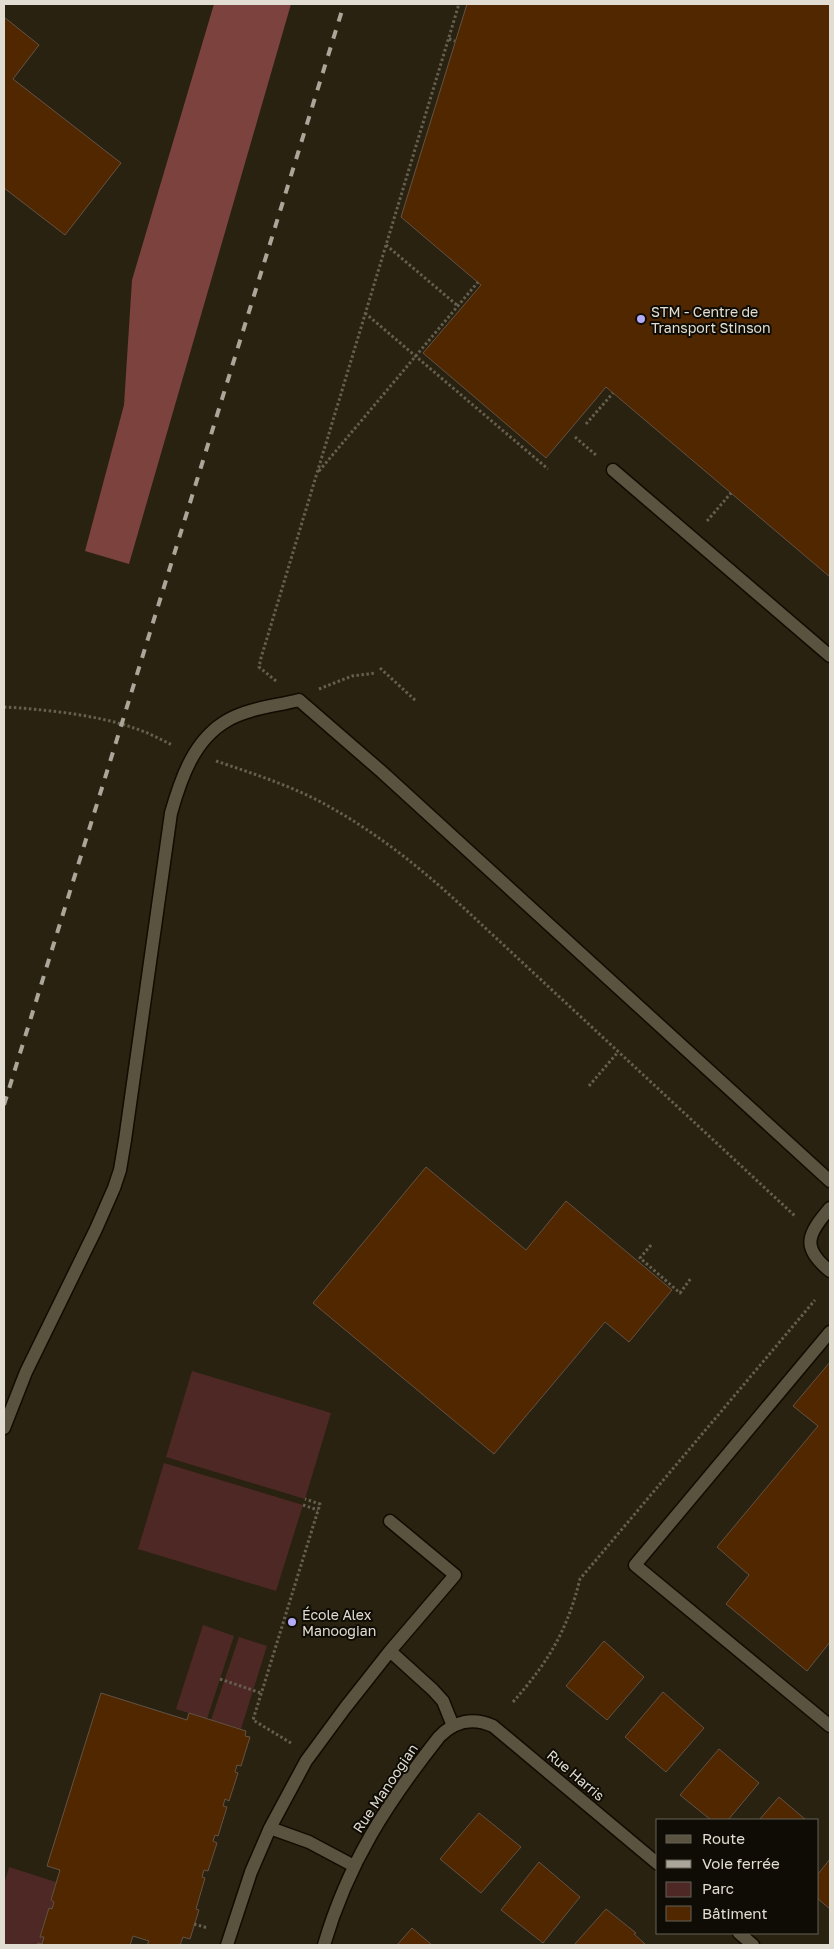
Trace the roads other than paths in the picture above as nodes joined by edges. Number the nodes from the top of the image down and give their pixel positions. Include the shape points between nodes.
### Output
1 (613, 470) road end
2 (830, 656) edge
3 (830, 1181) edge
4 (830, 1210) edge
5 (830, 1271) edge
6 (830, 1332) edge
7 (4, 1428) edge
8 (390, 1521) dead end
9 (390, 1651) junction
10 (469, 1721) joint
11 (454, 1726) junction
12 (830, 1726) edge
13 (270, 1828) junction
14 (656, 1862) edge
15 (354, 1866) junction
16 (740, 1934) edge
17 (227, 1945) edge
18 (324, 1945) edge
19 (753, 1945) edge

1 - 2 street
3 - 7 street via 299,700 249,712 229,719 213,730 194,754 179,785 171,813 120,1170 96,1229 26,1372
4 - 5 street via 811,1233 809,1244 818,1261
6 - 12 street via 636,1565
8 - 9 street via 454,1575
9 - 11 street via 443,1701
9 - 13 street via 306,1761
10 - 11 street, Rue Manoogian
10 - 14 street, Rue Harris via 486,1723 501,1732
11 - 15 street, Rue Manoogian via 439,1737 395,1797
13 - 15 street via 309,1842
13 - 17 street via 248,1880
15 - 18 street, Rue Manoogian
16 - 19 street

